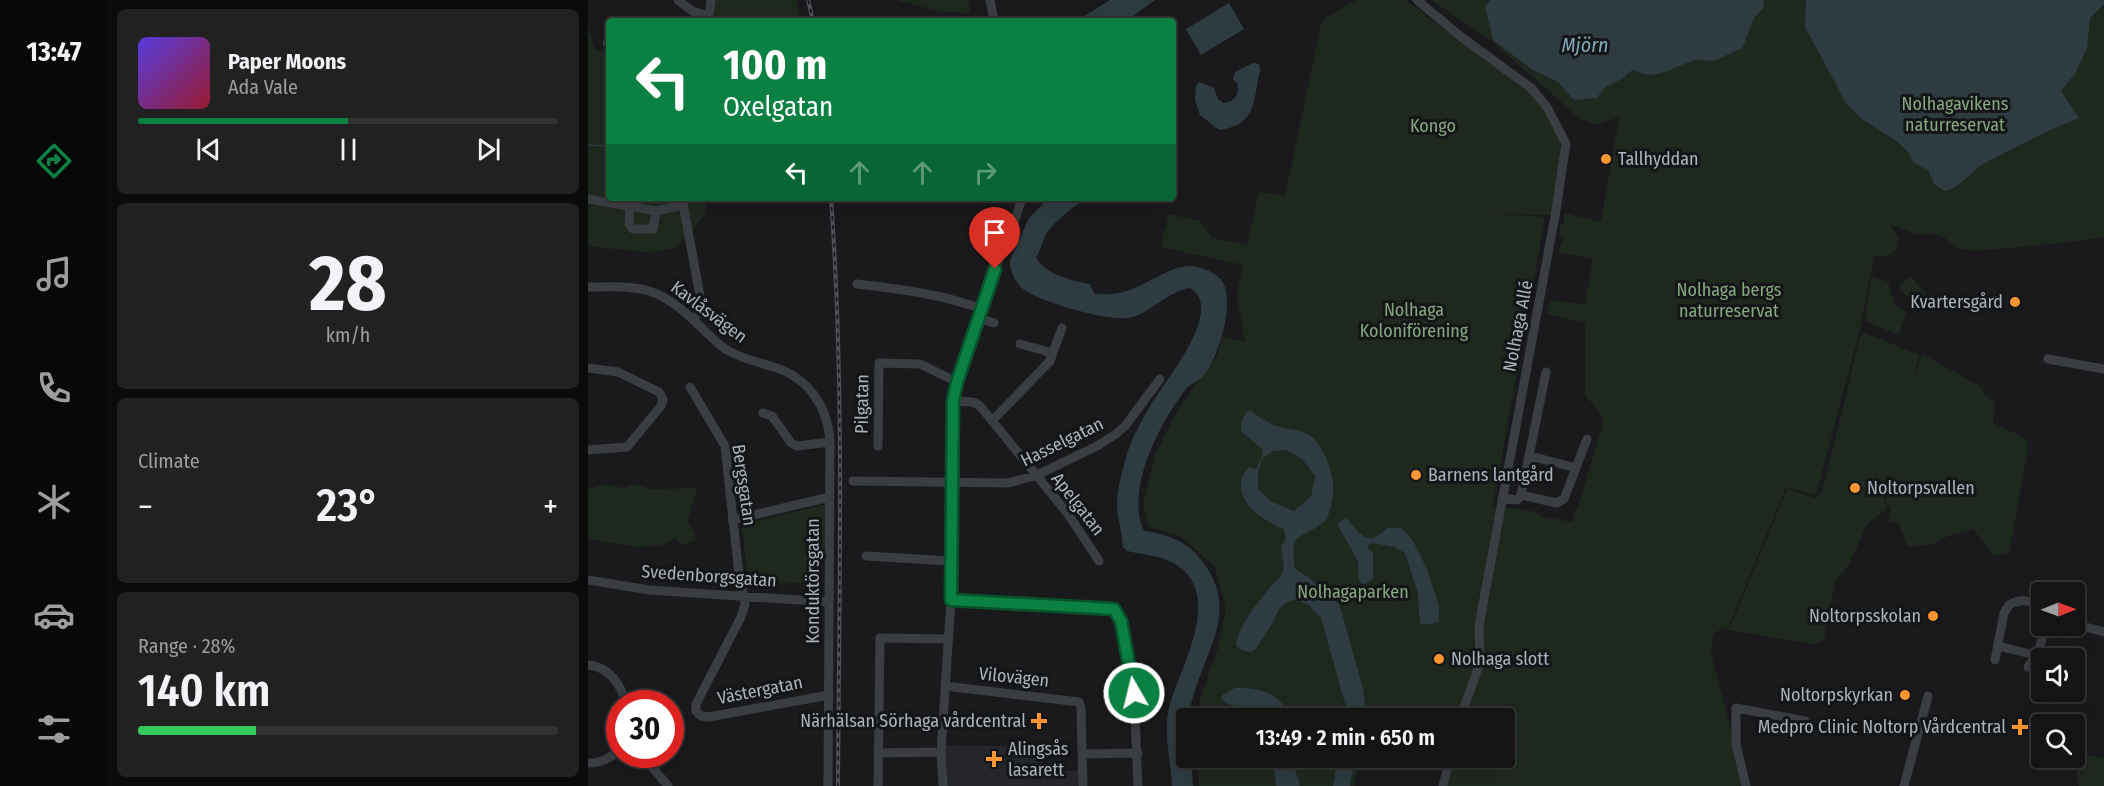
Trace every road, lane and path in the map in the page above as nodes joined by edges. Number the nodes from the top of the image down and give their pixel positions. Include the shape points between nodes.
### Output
1 (678, 0) edge
2 (711, 0) edge
3 (990, 0) edge
4 (1417, 0) edge
5 (710, 18) edge
6 (993, 18) edge
7 (588, 199) edge
8 (1021, 201) edge
9 (683, 202) edge
10 (630, 206) junction
11 (656, 211) junction
12 (857, 285) dead end
13 (588, 287) edge
14 (980, 313) junction
15 (693, 319) junction
16 (994, 323) dead end
17 (1062, 328) dead end
18 (1020, 344) dead end
19 (1052, 356) junction
20 (2048, 359) dead end
21 (588, 368) edge
22 (2104, 369) edge
23 (1546, 372) dead end
24 (1160, 379) dead end
25 (957, 382) junction
26 (806, 384) joint
27 (690, 387) dead end
28 (953, 401) junction
29 (763, 413) dead end
30 (992, 421) junction
31 (1587, 439) dead end
32 (830, 442) junction
33 (878, 446) dead end
34 (588, 450) edge
35 (1530, 456) junction
36 (1576, 468) junction
37 (1035, 476) junction
38 (853, 481) dead end
39 (951, 483) junction
40 (1521, 495) junction
41 (830, 497) junction
42 (1502, 498) junction
43 (732, 520) junction
44 (866, 556) dead end
45 (951, 561) junction
46 (1100, 561) dead end
47 (588, 580) edge
48 (742, 595) junction
49 (951, 600) junction
50 (828, 602) junction
51 (2031, 602) edge
52 (2085, 627) edge
53 (2104, 632) edge
54 (949, 639) junction
55 (1998, 645) junction
56 (2031, 654) edge
57 (1995, 660) dead end
58 (2031, 663) edge
59 (588, 665) edge
60 (2028, 667) dead end
61 (945, 686) junction
62 (620, 690) edge
63 (829, 694) junction
64 (1928, 696) dead end
65 (1464, 708) edge
66 (698, 714) joint
67 (1805, 721) dead end
68 (941, 752) junction
69 (879, 753) junction
70 (1138, 753) junction
71 (1082, 754) junction
72 (653, 768) edge
73 (1448, 768) edge
74 (668, 786) edge
75 (828, 786) edge
76 (878, 786) edge
77 (943, 786) edge
78 (1083, 786) edge
79 (1138, 786) edge
80 (1443, 786) edge
81 (1746, 786) edge
82 (1904, 786) edge

1 - 5 street
2 - 5 street
3 - 6 street
4 - 42 street, Nolhaga Allé via 1531,88 1547,107 1566,144
7 - 10 street
8 - 14 street
9 - 11 street
9 - 15 street via 700,296 699,312
10 - 11 street
10 - 11 street via 629,224 633,229 653,229
12 - 14 street via 946,297
13 - 15 street, Kavlåsvägen via 654,291
14 - 16 street
14 - 25 street
15 - 26 street, Kavlåsvägen via 732,352 789,373
17 - 19 street
18 - 19 street
19 - 30 street
20 - 22 street
21 - 34 street via 618,372 658,393 663,400 627,447
23 - 35 street
24 - 37 street, Hasselgatan via 1116,434
25 - 28 street
25 - 33 street, Pilgatan via 920,364 879,363
26 - 32 street, Konduktörsgatan via 823,409
27 - 43 street, Bergsgatan via 725,446
28 - 30 street, Apelgatan via 973,402
28 - 39 street
29 - 32 street via 772,416 797,446
30 - 37 street, Apelgatan
31 - 36 street
32 - 41 street, Konduktörsgatan
35 - 36 street
35 - 40 street
36 - 40 street via 1564,499 1557,503
37 - 39 street, Hasselgatan via 1008,483
37 - 46 street, Apelgatan via 1068,514
38 - 39 street, Hasselgatan
39 - 45 street
40 - 42 street via 1517,500
41 - 43 street
41 - 50 street, Konduktörsgatan
42 - 65 street, Nolhaga Allé via 1479,629 1480,663
43 - 48 street, Bergsgatan
44 - 45 street
45 - 49 street
47 - 48 street, Svedenborgsgatan via 649,590
48 - 50 street, Svedenborgsgatan
48 - 66 street, Bergsgatan via 745,604 741,616 696,704
49 - 54 street
49 - 70 street via 1112,608 1120,616 1131,669
50 - 63 street, Konduktörsgatan
51 - 55 street via 2022,600 2008,605
52 - 53 street
54 - 61 street
54 - 69 street via 880,638
55 - 56 street
55 - 57 street
58 - 60 street
59 - 62 street via 603,668 614,677
61 - 68 street
61 - 71 street, Vilovägen via 1079,702
63 - 66 street, Västergatan via 709,717
63 - 75 street, Konduktörsgatan
64 - 82 street
67 - 81 street via 1736,708 1736,744
68 - 69 street
68 - 77 street
69 - 76 street
70 - 71 street
70 - 79 street
71 - 78 street
72 - 74 street
73 - 80 street

